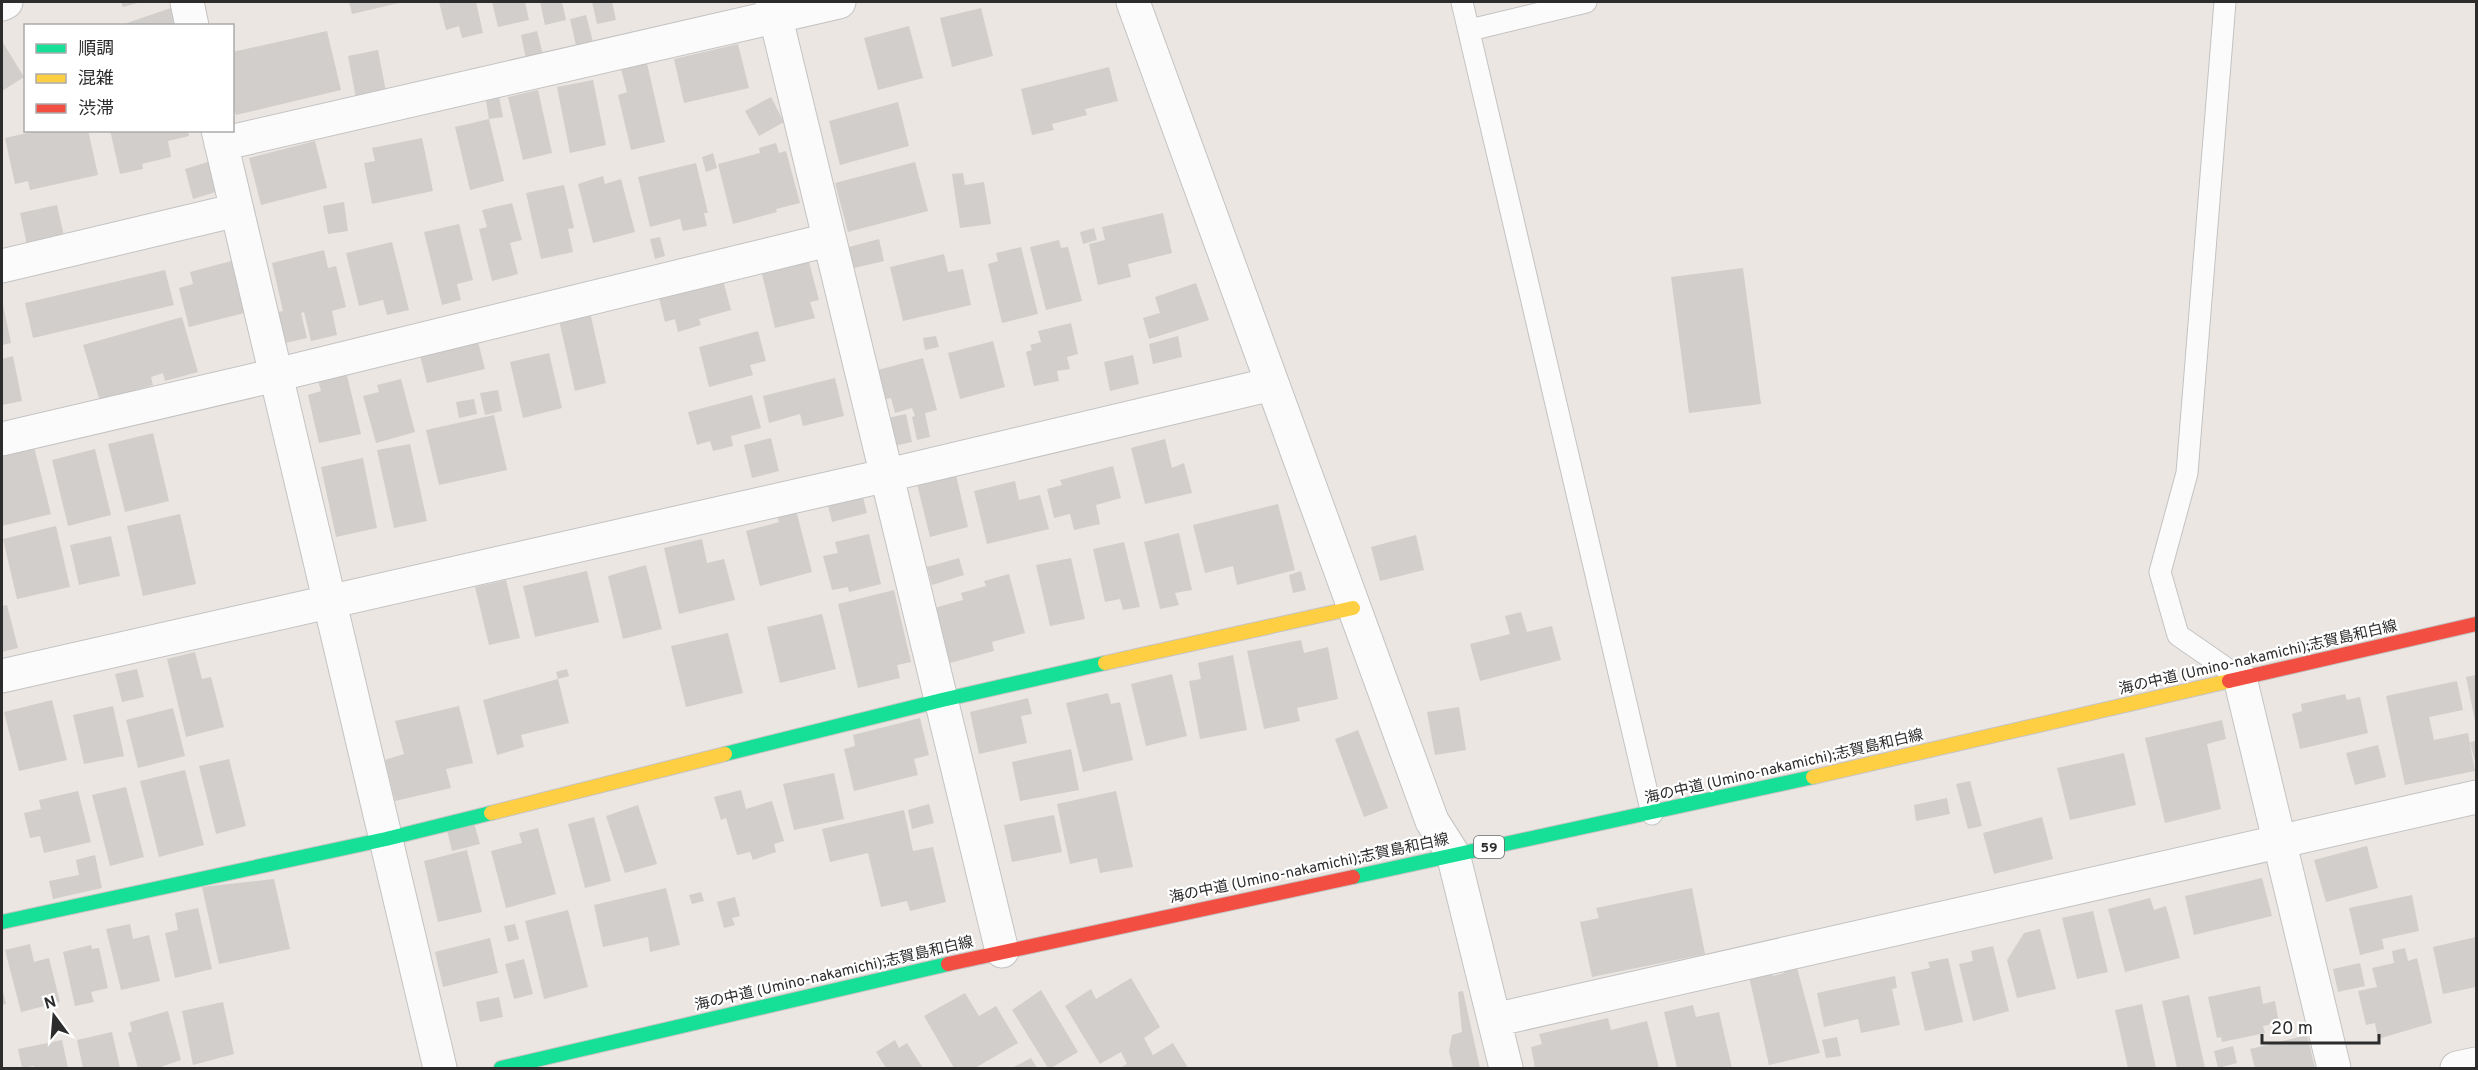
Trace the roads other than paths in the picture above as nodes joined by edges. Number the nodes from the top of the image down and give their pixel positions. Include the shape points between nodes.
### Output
1 (6, 2) edge
2 (187, 2) edge
3 (839, 2) edge
4 (1133, 2) edge
5 (1462, 2) edge
6 (1586, 2) edge
7 (2226, 2) edge
8 (2, 4) edge
9 (774, 9) edge
10 (192, 24) edge
11 (1470, 30) junction
12 (219, 137) edge
13 (237, 210) junction
14 (828, 240) junction
15 (2, 266) edge
16 (276, 375) junction
17 (1272, 384) junction
18 (2, 439) edge
19 (888, 475) junction
20 (331, 601) junction
21 (1353, 608) junction
22 (2476, 624) edge
23 (2, 676) edge
24 (2240, 678) junction
25 (942, 700) junction
26 (2476, 797) edge
27 (1652, 814) junction
28 (386, 839) junction
29 (2280, 843) junction
30 (1453, 854) junction
31 (2, 922) edge
32 (1002, 951) junction
33 (1494, 1020) junction
34 (2476, 1064) edge
35 (440, 1068) edge
36 (501, 1068) edge
37 (1506, 1068) edge
38 (2334, 1068) edge
39 (2457, 1068) edge

1 - 8 street
2 - 10 street
3 - 9 street
4 - 17 street
5 - 11 lane
6 - 11 lane
7 - 24 lane via 2187,473 2160,572 2178,635
9 - 12 street
9 - 14 street
11 - 27 lane
12 - 13 street
13 - 15 street
13 - 16 street
14 - 16 street
14 - 19 street
16 - 18 street
16 - 20 street
17 - 19 street
17 - 21 street
19 - 20 street
19 - 25 street
20 - 23 street
20 - 28 street
21 - 25 main road
21 - 30 street via 1432,821
22 - 24 main road, 海の中道 (Umino-nakamichi);志賀島和白線 / 59
24 - 27 main road, 海の中道 (Umino-nakamichi);志賀島和白線 / 59
24 - 29 street
25 - 28 main road
25 - 32 street
26 - 29 street
27 - 30 main road, 海の中道 (Umino-nakamichi);志賀島和白線 / 59
28 - 31 main road
28 - 35 street
29 - 33 street
29 - 38 street
30 - 32 main road, 海の中道 (Umino-nakamichi);志賀島和白線 / 59
30 - 33 street
32 - 36 main road, 海の中道 (Umino-nakamichi);志賀島和白線 / 59
33 - 37 street
34 - 39 street

